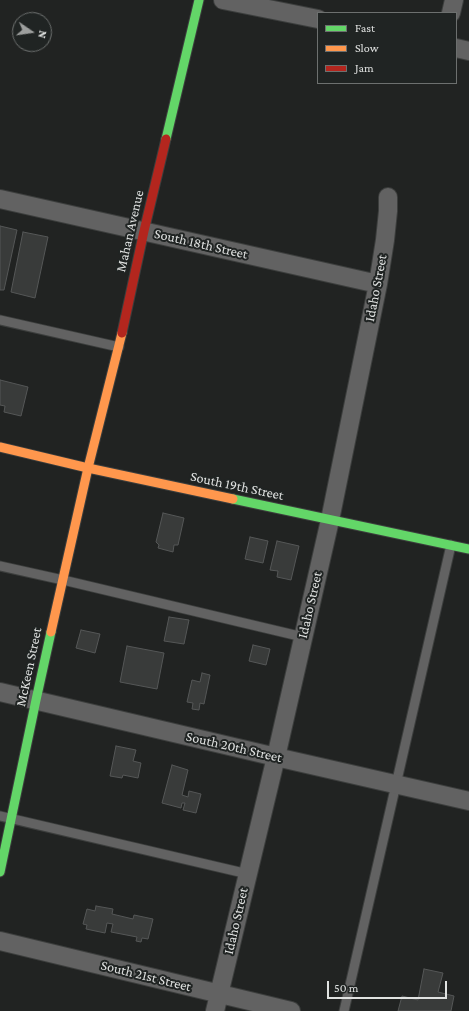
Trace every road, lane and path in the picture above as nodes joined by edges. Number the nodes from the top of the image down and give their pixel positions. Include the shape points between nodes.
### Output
1 (199, 0) edge
2 (224, 0) edge
3 (454, 0) edge
4 (451, 12) edge
5 (317, 19) edge
6 (457, 48) edge
7 (469, 51) edge
8 (388, 197) dead end
9 (0, 199) edge
10 (144, 231) junction
11 (378, 284) junction
12 (0, 320) edge
13 (118, 347) junction
14 (0, 447) edge
15 (88, 468) junction
16 (330, 520) junction
17 (451, 546) junction
18 (469, 549) edge
19 (0, 566) edge
20 (63, 580) junction
21 (303, 637) junction
22 (0, 692) edge
23 (36, 700) junction
24 (276, 757) junction
25 (396, 784) junction
26 (469, 801) edge
27 (0, 816) edge
28 (11, 818) junction
29 (0, 872) edge
30 (248, 874) junction
31 (0, 941) edge
32 (219, 994) junction
33 (215, 1011) edge
34 (291, 1011) edge
35 (344, 1011) edge

1 - 10 street, Mahan Avenue
2 - 5 street
3 - 4 street
6 - 7 street
8 - 11 street, Idaho Street via 387,225
9 - 10 street, South 18th Street
10 - 11 street, South 18th Street
10 - 13 street, Mahan Avenue
11 - 16 street, Idaho Street
12 - 13 lane
13 - 15 street, Mahan Avenue
14 - 15 street, South 19th Street
15 - 16 street, South 19th Street
15 - 20 street, McKeen Street
16 - 17 street, South 19th Street
16 - 21 street, Idaho Street
17 - 18 street, South 19th Street
17 - 25 lane
19 - 20 lane
20 - 21 lane
20 - 23 street, McKeen Street
21 - 24 street, Idaho Street
22 - 23 street, South 20th Street
23 - 24 street, South 20th Street
23 - 28 street, McKeen Street
24 - 25 street, South 20th Street
24 - 30 street, Idaho Street
25 - 26 street, South 20th Street
25 - 35 lane
27 - 28 lane
28 - 29 street, McKeen Street
28 - 30 lane
30 - 32 street, Idaho Street
31 - 32 street, South 21st Street
32 - 33 street, Idaho Street
32 - 34 street, South 21st Street

